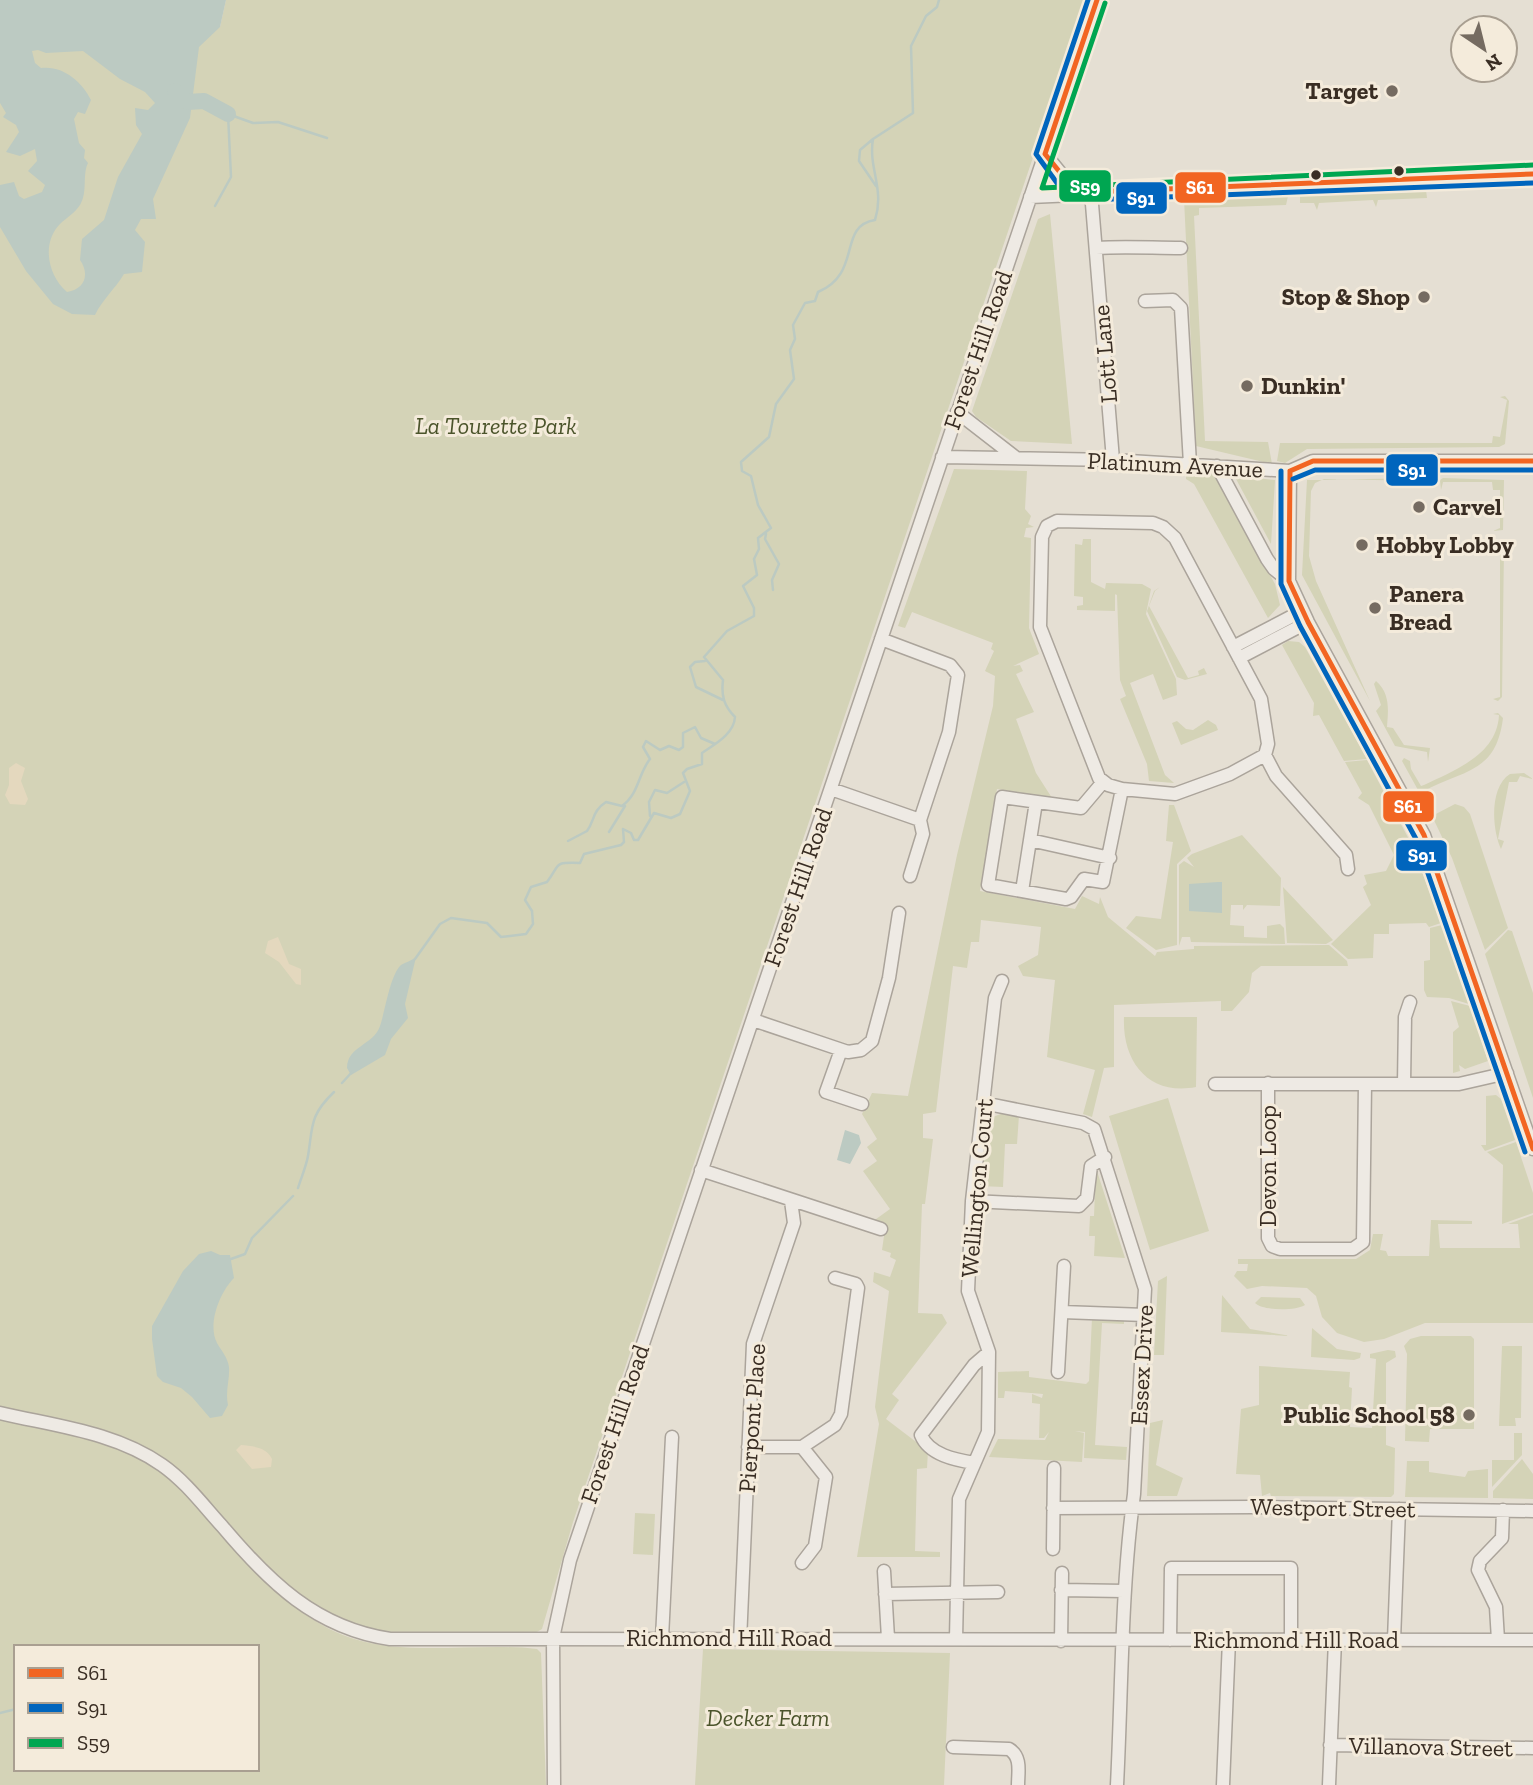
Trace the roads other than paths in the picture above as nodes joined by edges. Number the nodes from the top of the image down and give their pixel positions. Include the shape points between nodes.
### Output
1 (1097, 0) edge
2 (1045, 154) junction
3 (1533, 174) edge
4 (1091, 192) junction
5 (1030, 197) junction
6 (1096, 248) junction
7 (1181, 248) dead end
8 (1145, 301) dead end
9 (957, 412) junction
10 (942, 457) junction
11 (1016, 457) junction
12 (1113, 460) junction
13 (1533, 461) edge
14 (1189, 464) junction
15 (1217, 466) junction
16 (1290, 471) junction
17 (1289, 581) junction
18 (1305, 617) junction
19 (881, 639) junction
20 (1236, 653) junction
21 (1265, 755) junction
22 (1103, 782) junction
23 (831, 789) junction
24 (1122, 789) junction
25 (1036, 802) junction
26 (919, 820) junction
27 (1030, 840) junction
28 (1110, 858) junction
29 (1348, 869) dead end
30 (910, 876) dead end
31 (1022, 891) junction
32 (899, 914) dead end
33 (1002, 981) dead end
34 (1410, 1002) dead end
35 (753, 1020) junction
36 (841, 1050) junction
37 (1507, 1073) junction
38 (1268, 1083) junction
39 (1215, 1084) dead end
40 (1364, 1084) junction
41 (1404, 1084) junction
42 (983, 1103) junction
43 (862, 1104) dead end
44 (1533, 1149) edge
45 (1105, 1157) junction
46 (701, 1170) junction
47 (791, 1201) junction
48 (972, 1201) junction
49 (881, 1229) dead end
50 (1065, 1266) dead end
51 (835, 1278) dead end
52 (1062, 1312) junction
53 (1145, 1315) junction
54 (989, 1352) junction
55 (1058, 1372) dead end
56 (962, 1380) junction
57 (988, 1380) junction
58 (0, 1413) edge
59 (672, 1437) dead end
60 (748, 1447) junction
61 (802, 1447) junction
62 (974, 1463) junction
63 (1054, 1468) dead end
64 (1053, 1508) junction
65 (1132, 1508) junction
66 (1399, 1508) junction
67 (1503, 1510) junction
68 (1533, 1511) edge
69 (1053, 1549) dead end
70 (802, 1563) dead end
71 (884, 1571) dead end
72 (1062, 1573) dead end
73 (1061, 1590) junction
74 (957, 1591) junction
75 (1124, 1591) junction
76 (998, 1592) dead end
77 (885, 1594) junction
78 (662, 1638) junction
79 (888, 1638) junction
80 (553, 1639) junction
81 (956, 1639) junction
82 (1061, 1640) junction
83 (1124, 1640) junction
84 (1171, 1640) junction
85 (1229, 1640) junction
86 (1292, 1640) junction
87 (1335, 1640) junction
88 (1394, 1640) junction
89 (1498, 1640) junction
90 (1533, 1640) edge
91 (740, 1641) junction
92 (1330, 1745) junction
93 (953, 1747) dead end
94 (1533, 1748) edge
95 (554, 1785) edge
96 (1018, 1785) edge
97 (1117, 1785) edge
98 (1223, 1785) edge
99 (1329, 1785) edge

1 - 2 street, Forest Hill Road
2 - 4 street via 1063,176
2 - 5 street, Forest Hill Road
3 - 4 street
4 - 5 street
4 - 6 street, Lott Lane
5 - 9 street, Forest Hill Road
6 - 7 street
6 - 12 street, Lott Lane
8 - 14 street via 1173,300 1181,308
9 - 10 street, Forest Hill Road
9 - 11 street
10 - 11 street, Platinum Avenue
10 - 19 street, Forest Hill Road
11 - 12 street, Platinum Avenue
12 - 14 street, Platinum Avenue
13 - 16 street, Platinum Avenue via 1313,461
14 - 15 street, Platinum Avenue
15 - 16 street, Platinum Avenue
15 - 17 street via 1267,559
16 - 17 street
17 - 18 street
18 - 20 street
18 - 37 street via 1424,835
19 - 23 street, Forest Hill Road
19 - 26 street via 950,665 958,675 949,732
20 - 21 street via 1263,704
20 - 22 street via 1175,538 1163,527 1058,521 1047,526 1042,537 1041,627
21 - 24 street via 1230,774 1175,794
21 - 29 street via 1276,776 1346,855
22 - 24 street
22 - 25 street via 1081,808
23 - 26 street
23 - 35 street, Forest Hill Road
24 - 28 street
25 - 27 street
25 - 31 street via 1002,797 988,883
26 - 30 street via 923,834
27 - 28 street
27 - 31 street
28 - 31 street via 1103,882 1084,879 1066,899
32 - 36 street via 889,978 872,1041 855,1052
33 - 42 street, Wellington Court via 995,998
34 - 41 street via 1405,1017
35 - 36 street
35 - 46 street, Forest Hill Road
36 - 43 street via 826,1092
37 - 41 street via 1459,1084
37 - 44 street
38 - 39 street
38 - 40 street
38 - 40 street, Devon Loop via 1268,1238 1280,1249 1353,1248 1363,1242
40 - 41 street
42 - 45 street, Essex Drive via 1087,1125 1099,1136
42 - 48 street, Wellington Court
45 - 48 street via 1091,1166 1087,1198 1079,1206
45 - 53 street, Essex Drive via 1142,1276
46 - 47 street
46 - 80 street, Forest Hill Road via 570,1560
47 - 49 street
47 - 60 street, Pierpont Place via 794,1223 753,1344
48 - 54 street, Wellington Court via 968,1291
50 - 52 street
51 - 61 street via 858,1288 841,1414 835,1425
52 - 53 street
52 - 55 street
53 - 65 street, Essex Drive
54 - 56 street
54 - 57 street, Wellington Court
56 - 57 street
56 - 62 street via 921,1437 946,1457
57 - 62 street, Wellington Court via 987,1439
58 - 80 street, Richmond Hill Road via 100,1436 149,1457 192,1492 271,1580 343,1629 365,1636 420,1641
59 - 78 street
60 - 61 street
60 - 91 street, Pierpont Place
61 - 70 street via 827,1484 815,1546
62 - 74 street, Wellington Court via 959,1499
63 - 64 street
64 - 65 street, Westport Street
64 - 69 street
65 - 66 street, Westport Street
65 - 75 street, Essex Drive
66 - 67 street, Westport Street
66 - 88 street
67 - 68 street, Westport Street
67 - 89 street via 1502,1538 1480,1561 1478,1570 1496,1607
71 - 77 street
72 - 73 street
73 - 75 street
73 - 82 street
74 - 76 street
74 - 77 street
74 - 81 street, Wellington Court
75 - 83 street, Essex Drive
77 - 79 street
78 - 80 street, Richmond Hill Road
78 - 91 street, Richmond Hill Road
79 - 81 street, Richmond Hill Road
79 - 91 street, Richmond Hill Road
80 - 95 street, Forest Hill Road
81 - 82 street, Richmond Hill Road
82 - 83 street, Richmond Hill Road
83 - 84 street, Richmond Hill Road
83 - 97 street, Essex Drive
84 - 85 street, Richmond Hill Road
84 - 86 street via 1171,1568 1291,1568
85 - 86 street, Richmond Hill Road
85 - 98 street
86 - 87 street, Richmond Hill Road
87 - 88 street, Richmond Hill Road
87 - 92 street
88 - 89 street, Richmond Hill Road
89 - 90 street, Richmond Hill Road
92 - 94 street, Villanova Street
92 - 99 street
93 - 96 street via 1009,1749 1019,1764

